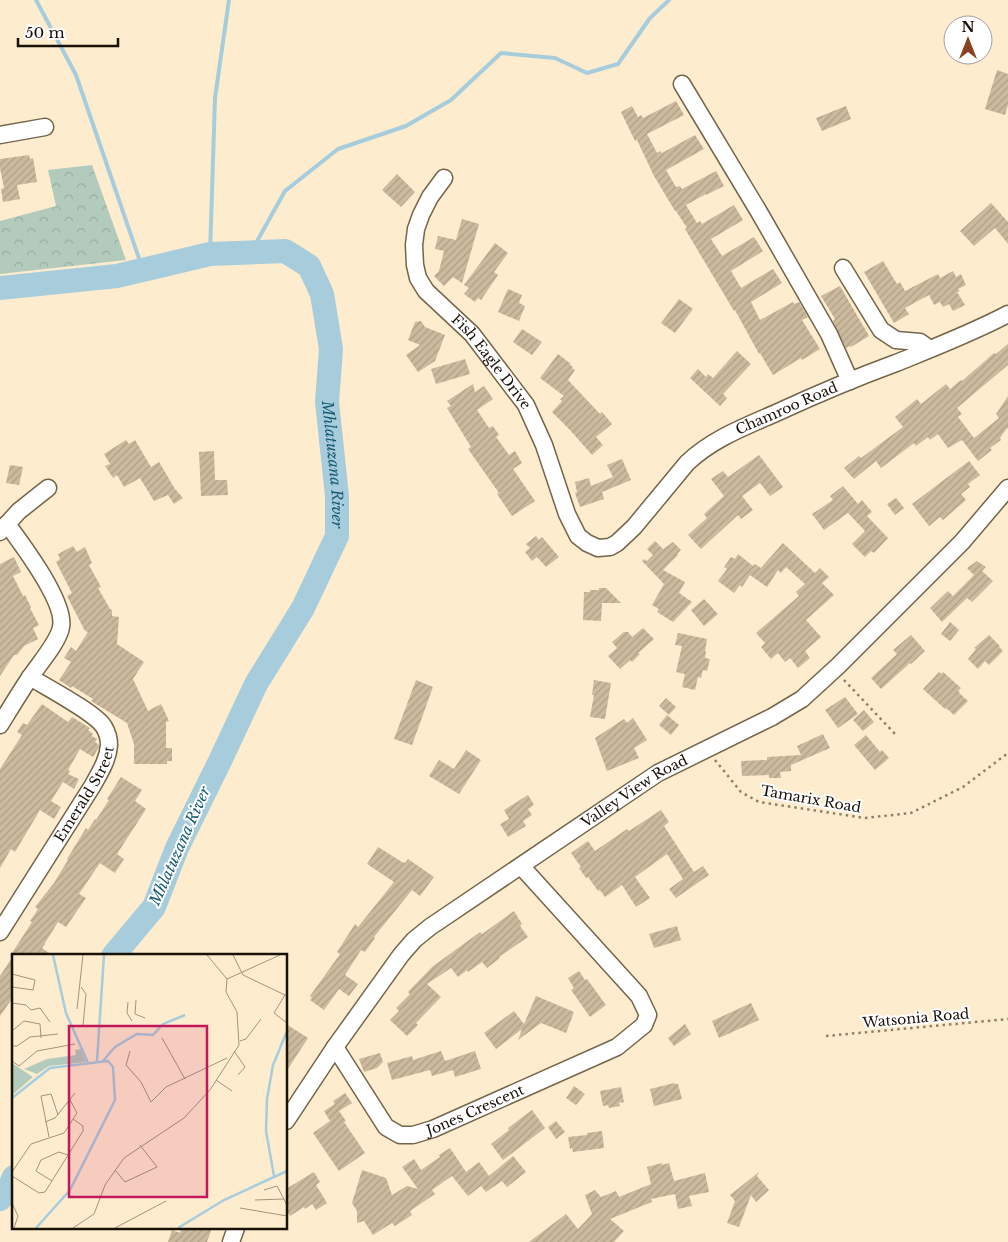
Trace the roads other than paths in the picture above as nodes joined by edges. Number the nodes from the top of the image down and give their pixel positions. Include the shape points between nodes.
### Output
1 (682, 84) dead end
2 (44, 127) dead end
3 (0, 135) edge
4 (444, 178) dead end
5 (844, 268) dead end
6 (1008, 314) edge
7 (930, 349) junction
8 (850, 381) junction
9 (48, 488) dead end
10 (1008, 488) edge
11 (3, 528) edge
12 (598, 548) joint
13 (30, 677) junction
14 (0, 725) edge
15 (521, 866) junction
16 (0, 932) edge
17 (335, 1047) junction
18 (288, 1118) edge
19 (235, 1230) edge
20 (231, 1242) edge

1 - 8 street via 824,326
2 - 3 street
4 - 12 street, Fish Eagle Drive via 430,197 416,230 414,245 418,278 426,291 472,334 526,405 578,536
5 - 7 street via 881,330 896,340 920,342
6 - 7 street, Chamroo Road
7 - 8 street, Chamroo Road
8 - 12 street, Chamroo Road via 710,444 686,463 617,543
9 - 11 street
10 - 15 street, Valley View Road via 962,542 802,699 658,773
11 - 13 street via 31,556 59,607 62,619 58,637
13 - 14 street
13 - 16 street, Emerald Street via 104,725 109,747 93,785
15 - 17 street, Valley View Road via 414,940
15 - 17 street, Jones Crescent via 639,996 648,1015 644,1026 617,1047 413,1136 400,1135 386,1127
17 - 18 street, Valley View Road
19 - 20 street

